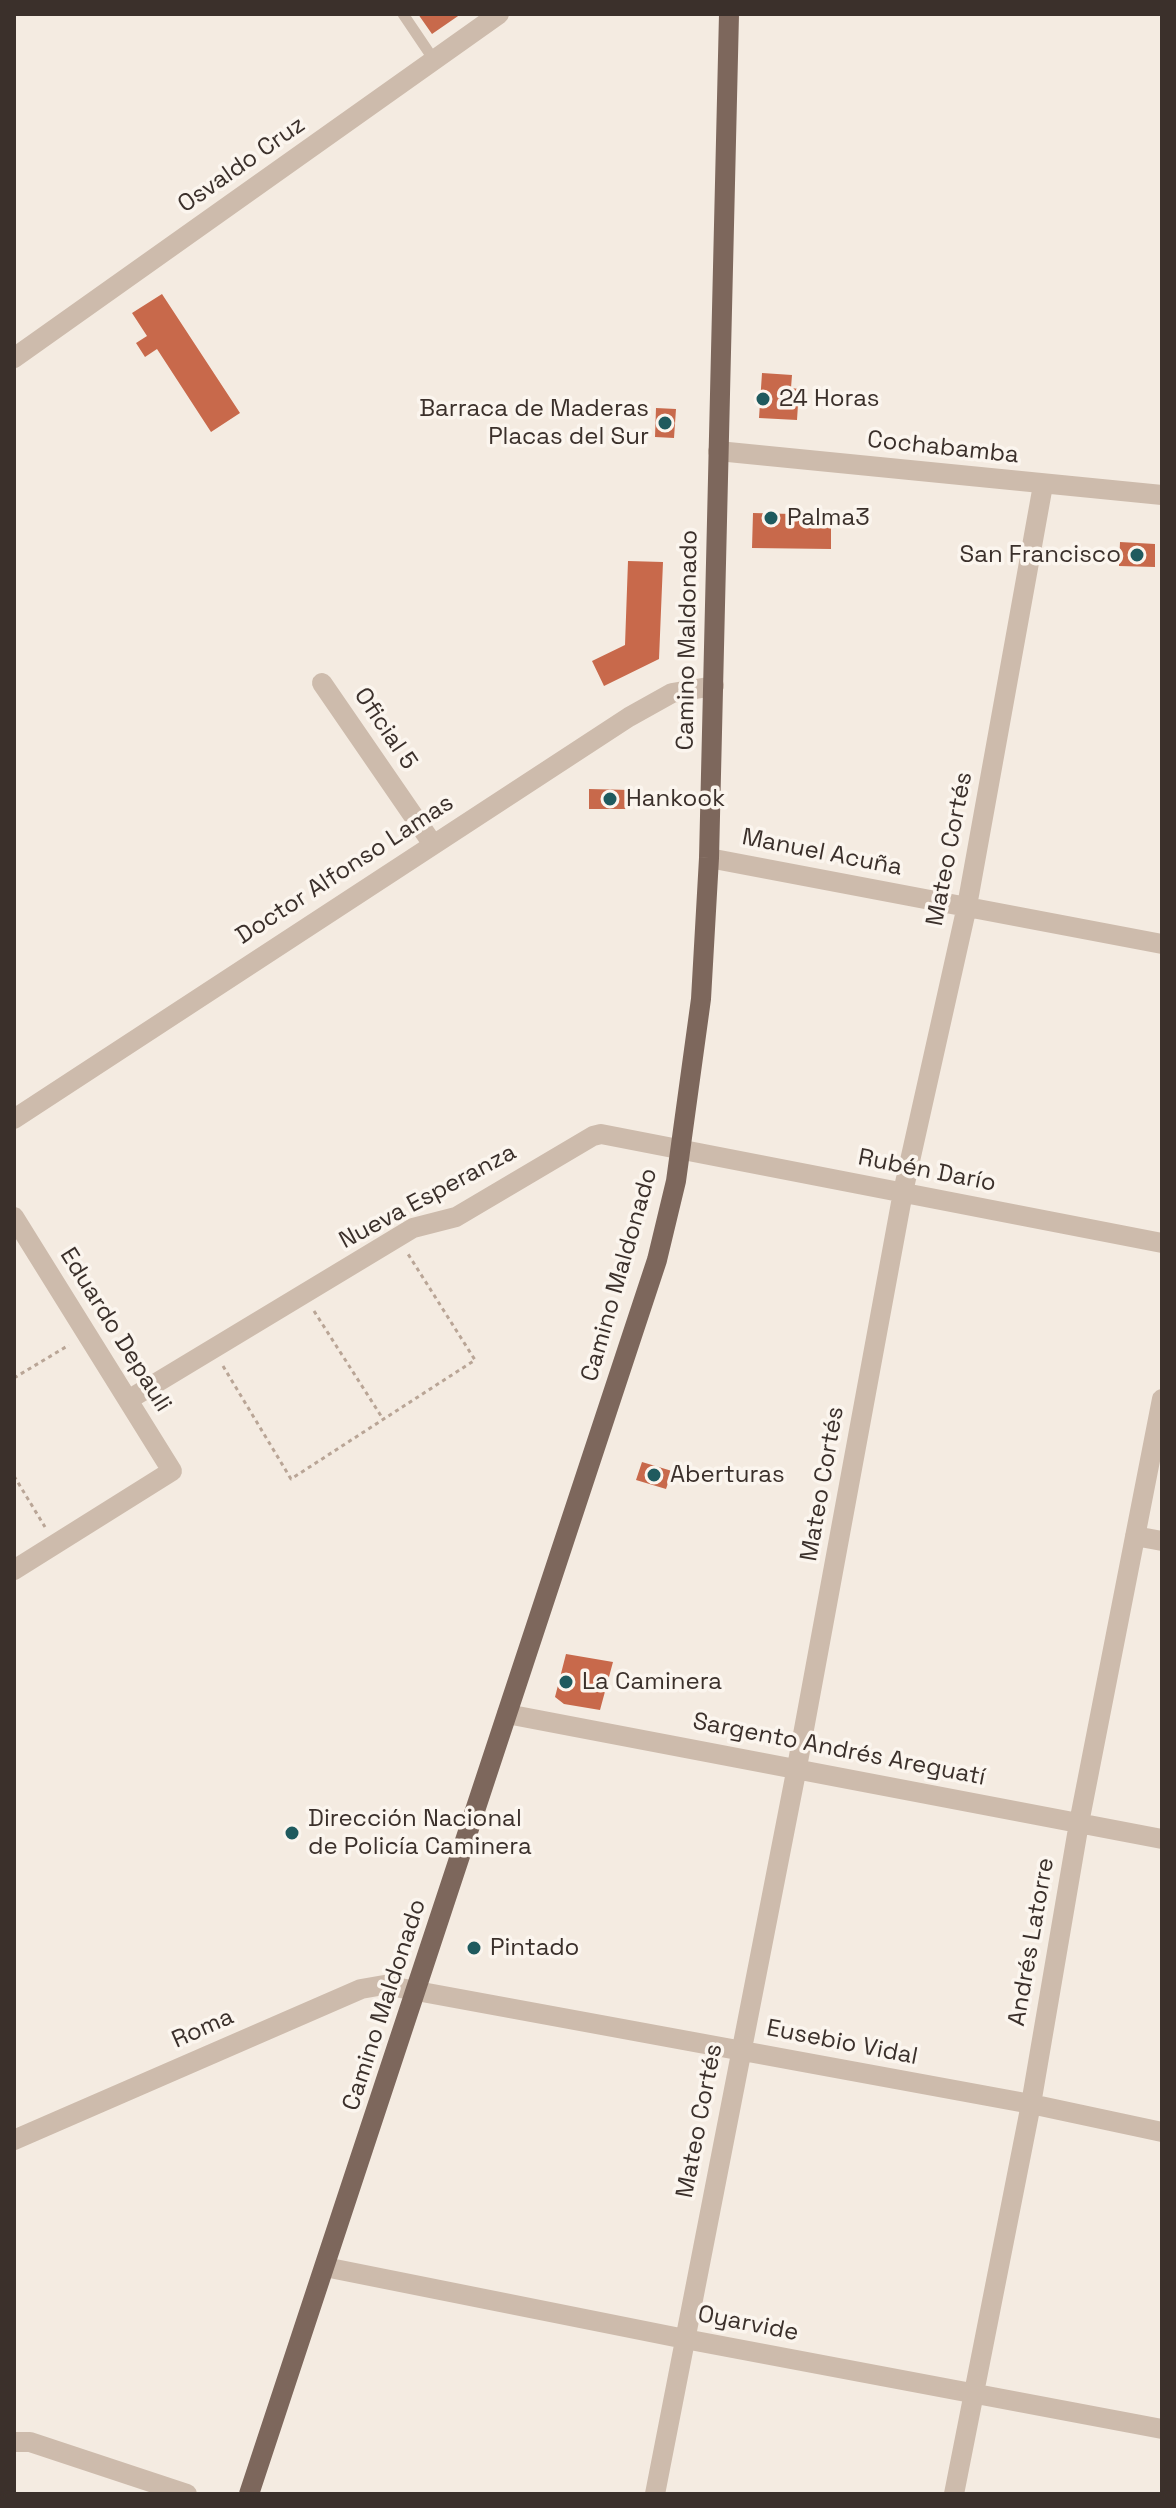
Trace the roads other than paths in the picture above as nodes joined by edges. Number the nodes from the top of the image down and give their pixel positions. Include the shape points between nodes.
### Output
1 (403, 14) edge
2 (499, 14) edge
3 (729, 14) edge
4 (434, 60) junction
5 (14, 358) edge
6 (718, 451) junction
7 (1043, 485) junction
8 (1162, 495) edge
9 (322, 683) dead end
10 (714, 686) junction
11 (432, 843) junction
12 (709, 858) junction
13 (967, 906) junction
14 (1162, 944) edge
15 (14, 1119) edge
16 (681, 1151) junction
17 (903, 1192) junction
18 (14, 1217) edge
19 (1162, 1243) edge
20 (1162, 1399) edge
21 (128, 1400) junction
22 (1135, 1536) junction
23 (1162, 1541) edge
24 (14, 1570) edge
25 (507, 1714) junction
26 (797, 1767) junction
27 (1079, 1823) junction
28 (1162, 1839) edge
29 (417, 1990) junction
30 (740, 2050) junction
31 (1031, 2104) junction
32 (1162, 2132) edge
33 (14, 2140) edge
34 (325, 2267) junction
35 (685, 2339) junction
36 (973, 2394) junction
37 (1162, 2429) edge
38 (14, 2442) edge
39 (187, 2494) edge
40 (249, 2494) edge
41 (655, 2494) edge
42 (954, 2494) edge

1 - 4 lane
2 - 4 street, Osvaldo Cruz
3 - 6 main road, Camino Maldonado
4 - 5 street, Osvaldo Cruz
6 - 7 street, Cochabamba
6 - 10 main road, Camino Maldonado
7 - 8 street, Cochabamba
7 - 13 street, Mateo Cortés
9 - 11 street, Oficial 5
10 - 11 street, Doctor Alfonso Lamas via 672,693
10 - 12 main road, Camino Maldonado
11 - 15 street, Doctor Alfonso Lamas
12 - 13 street, Manuel Acuña
12 - 16 main road, Camino Maldonado via 701,999
13 - 14 street, Manuel Acuña
13 - 17 street, Mateo Cortés
16 - 17 street, Rubén Darío
16 - 21 street, Nueva Esperanza via 609,1134 593,1136 456,1217 413,1228
16 - 25 main road, Camino Maldonado via 657,1260
17 - 19 street, Rubén Darío
17 - 26 street, Mateo Cortés
18 - 21 street, Eduardo Depauli
20 - 22 street, Andrés Latorre
21 - 24 street, Eduardo Depauli via 172,1471
22 - 23 street
22 - 27 street, Andrés Latorre
25 - 26 street, Sargento Andrés Areguatí
25 - 29 main road, Camino Maldonado
26 - 27 street, Sargento Andrés Areguatí
26 - 30 street, Mateo Cortés
27 - 28 street, Sargento Andrés Areguatí
27 - 31 street, Andrés Latorre
29 - 30 street, Eusebio Vidal
29 - 33 street, Roma via 384,1985 361,1989
29 - 34 main road, Camino Maldonado
30 - 31 street, Eusebio Vidal
30 - 35 street, Mateo Cortés
31 - 32 street, Eusebio Vidal
31 - 36 street, Andrés Latorre
34 - 35 street, Oyarvide
34 - 40 main road, Camino Maldonado
35 - 36 street, Oyarvide
35 - 41 street, Mateo Cortés
36 - 37 street, Oyarvide
36 - 42 street, Andrés Latorre
38 - 39 street via 30,2442

